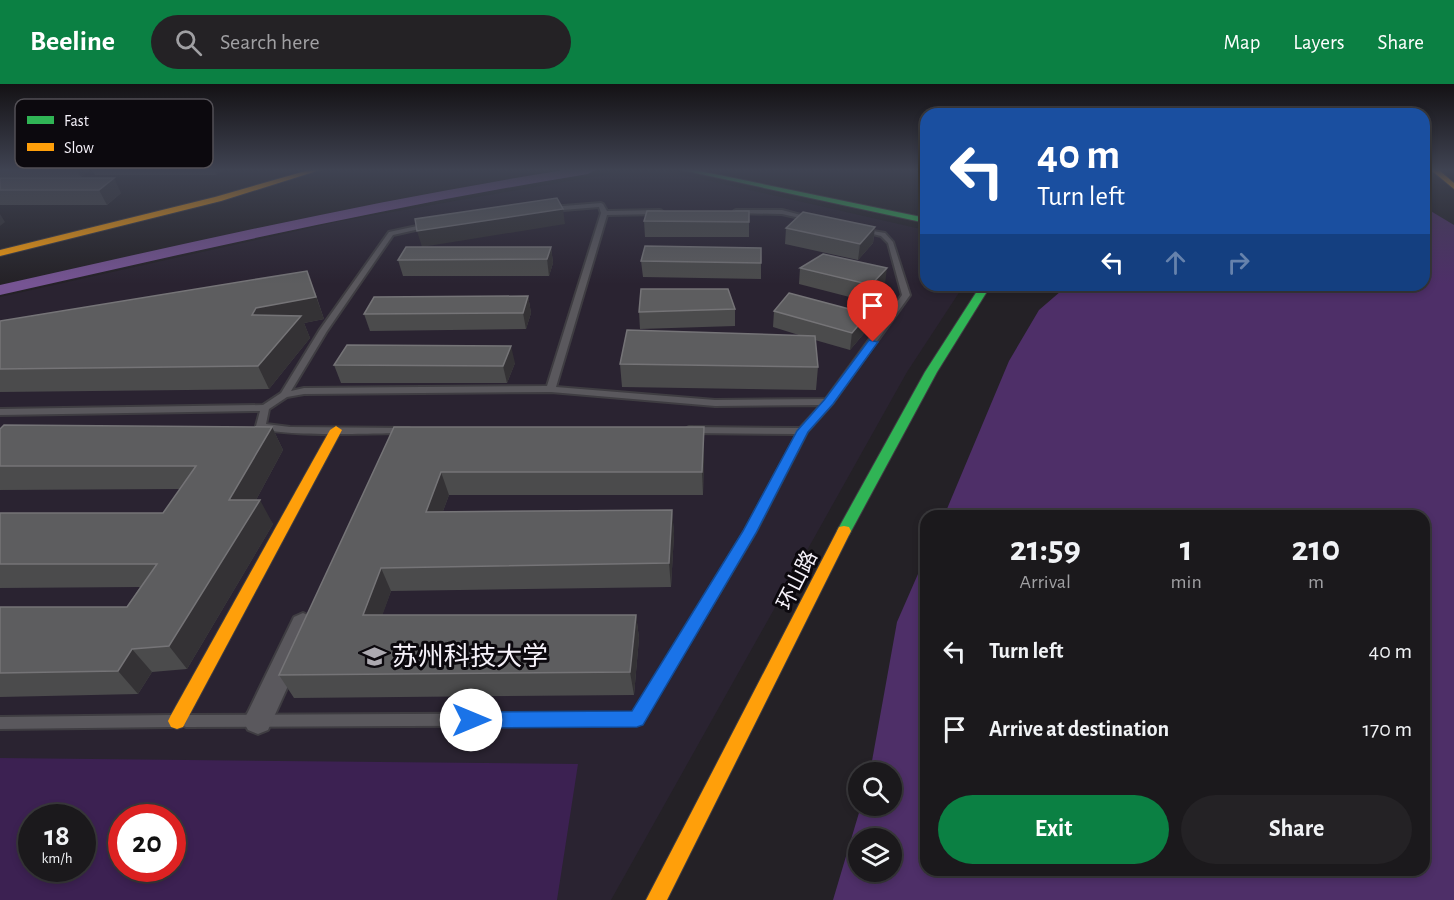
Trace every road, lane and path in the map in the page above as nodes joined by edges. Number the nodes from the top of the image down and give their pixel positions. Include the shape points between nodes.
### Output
1 (182, 208) edge
2 (562, 208) edge
3 (602, 208) edge
4 (865, 208) edge
5 (538, 210) edge
6 (675, 212) edge
7 (722, 212) edge
8 (604, 213) junction
9 (920, 220) edge
10 (827, 222) edge
11 (444, 223) edge
12 (850, 227) edge
13 (0, 253) edge
14 (982, 291) edge
15 (551, 389) junction
16 (284, 395) junction
17 (829, 402) junction
18 (265, 408) junction
19 (0, 412) edge
20 (336, 430) junction
21 (674, 430) edge
22 (803, 431) junction
23 (398, 437) edge
24 (313, 603) edge
25 (177, 721) junction
26 (258, 721) junction
27 (0, 723) edge
28 (656, 900) edge

1 - 13 street
2 - 5 lane
3 - 8 lane
4 - 9 street
6 - 8 lane
7 - 10 lane via 782,212
8 - 15 lane
11 - 16 lane via 391,233
12 - 17 lane via 884,234 891,243 906,295
14 - 28 street, 环山路 via 931,372 867,489
15 - 16 lane via 304,391
15 - 17 lane via 715,403
16 - 18 lane
17 - 22 lane
18 - 19 lane
18 - 20 lane via 261,426
20 - 23 lane
20 - 25 street
21 - 22 lane
22 - 26 lane via 749,533 637,719
24 - 26 street
25 - 26 lane
25 - 27 lane

